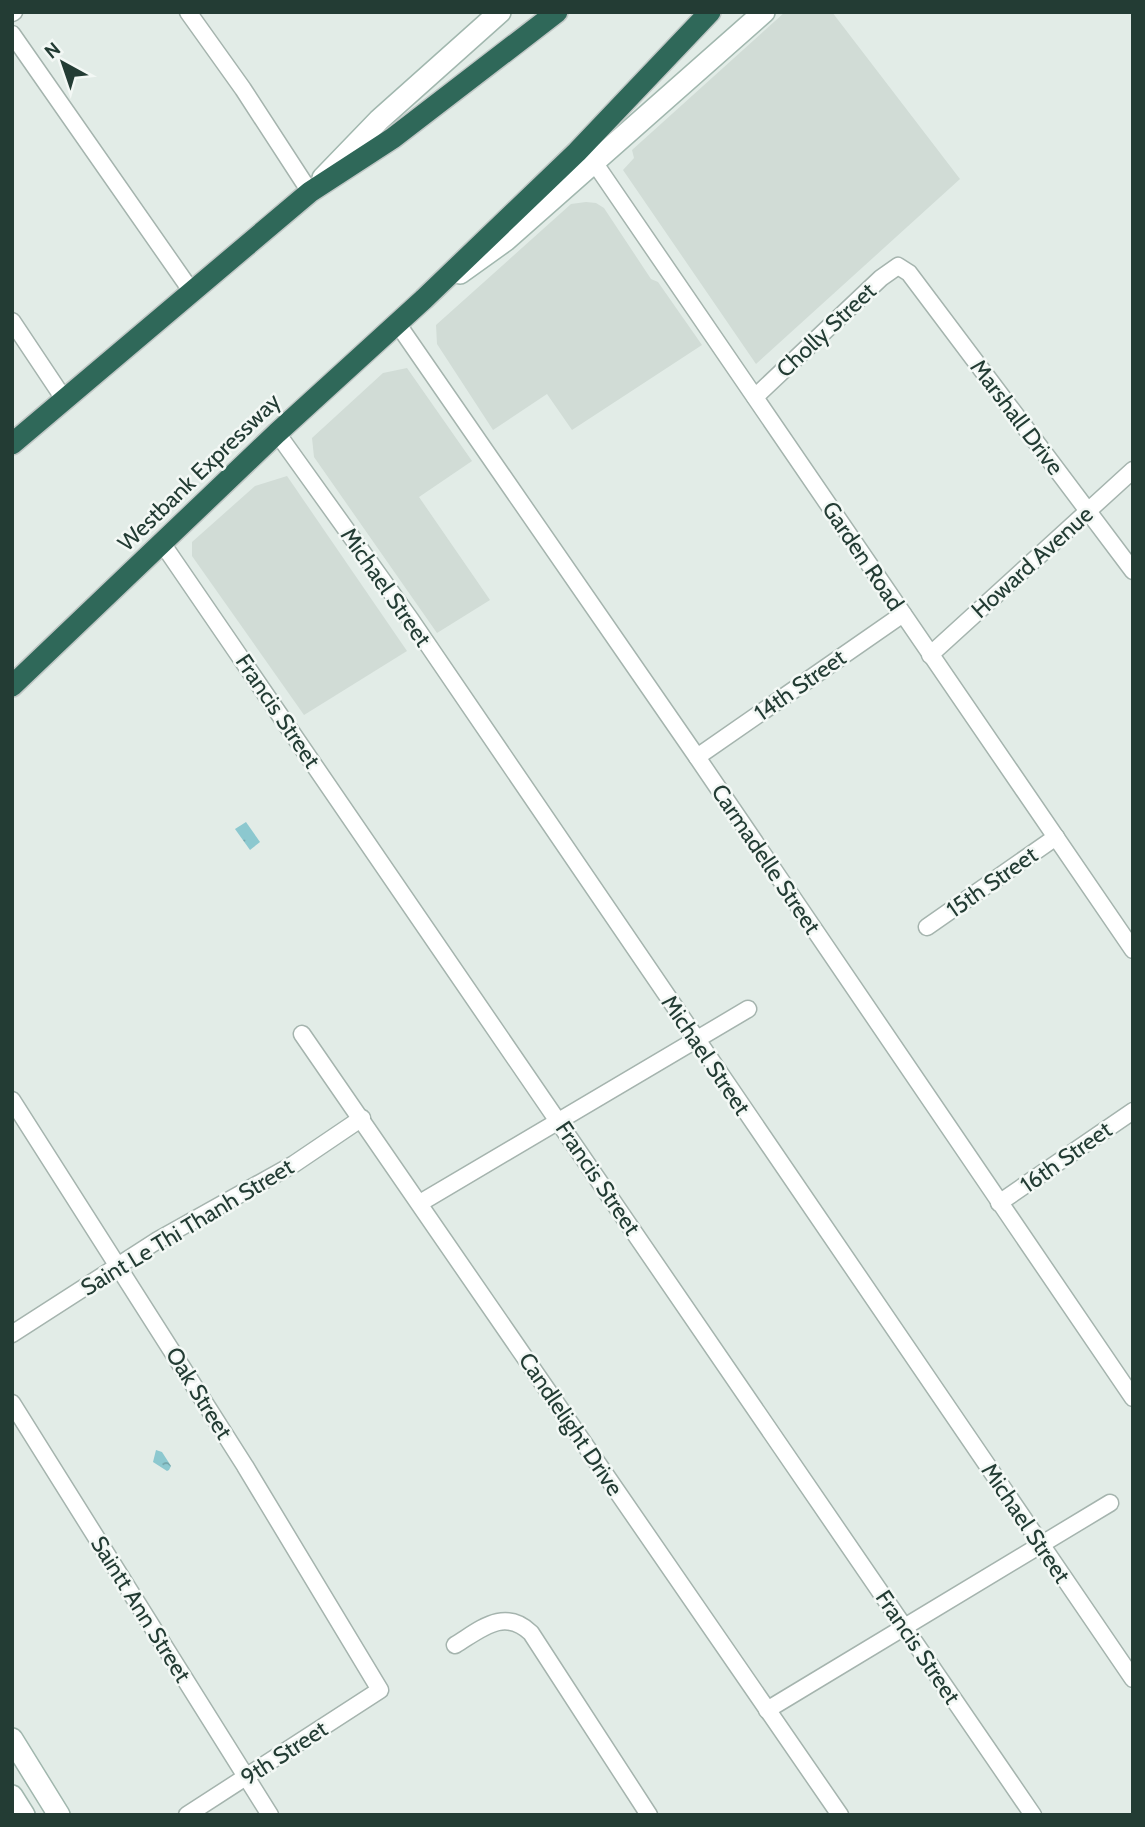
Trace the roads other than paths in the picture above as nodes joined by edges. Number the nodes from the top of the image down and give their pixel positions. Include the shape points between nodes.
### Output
1 (188, 12) edge
2 (556, 12) edge
3 (710, 12) edge
4 (764, 12) edge
5 (496, 14) edge
6 (12, 34) edge
7 (594, 162) junction
8 (310, 192) junction
9 (898, 266) joint
10 (192, 292) junction
11 (424, 299) junction
12 (12, 321) edge
13 (397, 323) junction
14 (755, 397) junction
15 (64, 399) junction
16 (277, 433) junction
17 (12, 444) edge
18 (1133, 470) edge
19 (1088, 511) junction
20 (162, 543) junction
21 (1133, 571) edge
22 (903, 614) junction
23 (930, 655) junction
24 (12, 686) edge
25 (697, 757) junction
26 (1056, 837) junction
27 (928, 926) dead end
28 (1133, 950) edge
29 (748, 1009) dead end
30 (302, 1034) dead end
31 (696, 1039) junction
32 (12, 1100) edge
33 (1133, 1111) edge
34 (362, 1118) junction
35 (558, 1120) junction
36 (420, 1203) junction
37 (999, 1203) junction
38 (118, 1266) junction
39 (12, 1334) edge
40 (1133, 1398) edge
41 (12, 1402) edge
42 (1110, 1503) dead end
43 (1041, 1545) junction
44 (905, 1628) junction
45 (455, 1645) dead end
46 (1133, 1679) edge
47 (380, 1690) joint
48 (767, 1710) junction
49 (12, 1739) edge
50 (247, 1777) junction
51 (12, 1796) edge
52 (24, 1815) edge
53 (59, 1815) edge
54 (187, 1815) edge
55 (270, 1815) edge
56 (649, 1815) edge
57 (839, 1815) edge
58 (1033, 1815) edge

1 - 8 street
2 - 8 highway via 393,138
3 - 11 highway, Westbank Expressway via 577,152
4 - 7 main road, Westbank Expressway
5 - 8 main road via 379,120
6 - 10 street
7 - 11 main road, Westbank Expressway via 506,240
7 - 14 street, Garden Road
8 - 10 highway
9 - 14 street, Cholly Street
9 - 19 street, Marshall Drive via 909,273
10 - 15 highway
11 - 13 highway, Westbank Expressway
12 - 15 street
13 - 16 highway, Westbank Expressway
13 - 25 street, Carmadelle Street
14 - 22 street, Garden Road
15 - 17 highway
16 - 20 highway, Westbank Expressway
16 - 31 street, Michael Street via 411,620
18 - 19 street, Howard Avenue
19 - 21 street, Marshall Drive
19 - 23 street, Howard Avenue
20 - 24 highway, Westbank Expressway
20 - 35 street, Francis Street
22 - 23 street, Garden Road
22 - 25 street, 14th Street
23 - 26 street, Garden Road
25 - 37 street, Carmadelle Street
26 - 27 street, 15th Street
26 - 28 street, Garden Road
29 - 31 street
30 - 34 street, Candlelight Drive
31 - 35 street
31 - 43 street, Michael Street
32 - 38 street, Oak Street
33 - 37 street, 16th Street
34 - 36 street, Candlelight Drive
34 - 38 street, Saint Le Thi Thanh Street via 294,1164
35 - 36 street
35 - 44 street, Francis Street
36 - 48 street, Candlelight Drive
37 - 40 street, Carmadelle Street
38 - 39 street, Saint Le Thi Thanh Street
38 - 47 street, Oak Street
41 - 50 street, Saintt Ann Street
42 - 43 street
43 - 44 street
43 - 46 street, Michael Street
44 - 48 street
44 - 58 street, Francis Street
45 - 56 street via 498,1621 524,1626
47 - 50 street, 9th Street
48 - 57 street, Candlelight Drive
49 - 53 main road
50 - 54 street, 9th Street
50 - 55 street, Saintt Ann Street
51 - 52 main road

